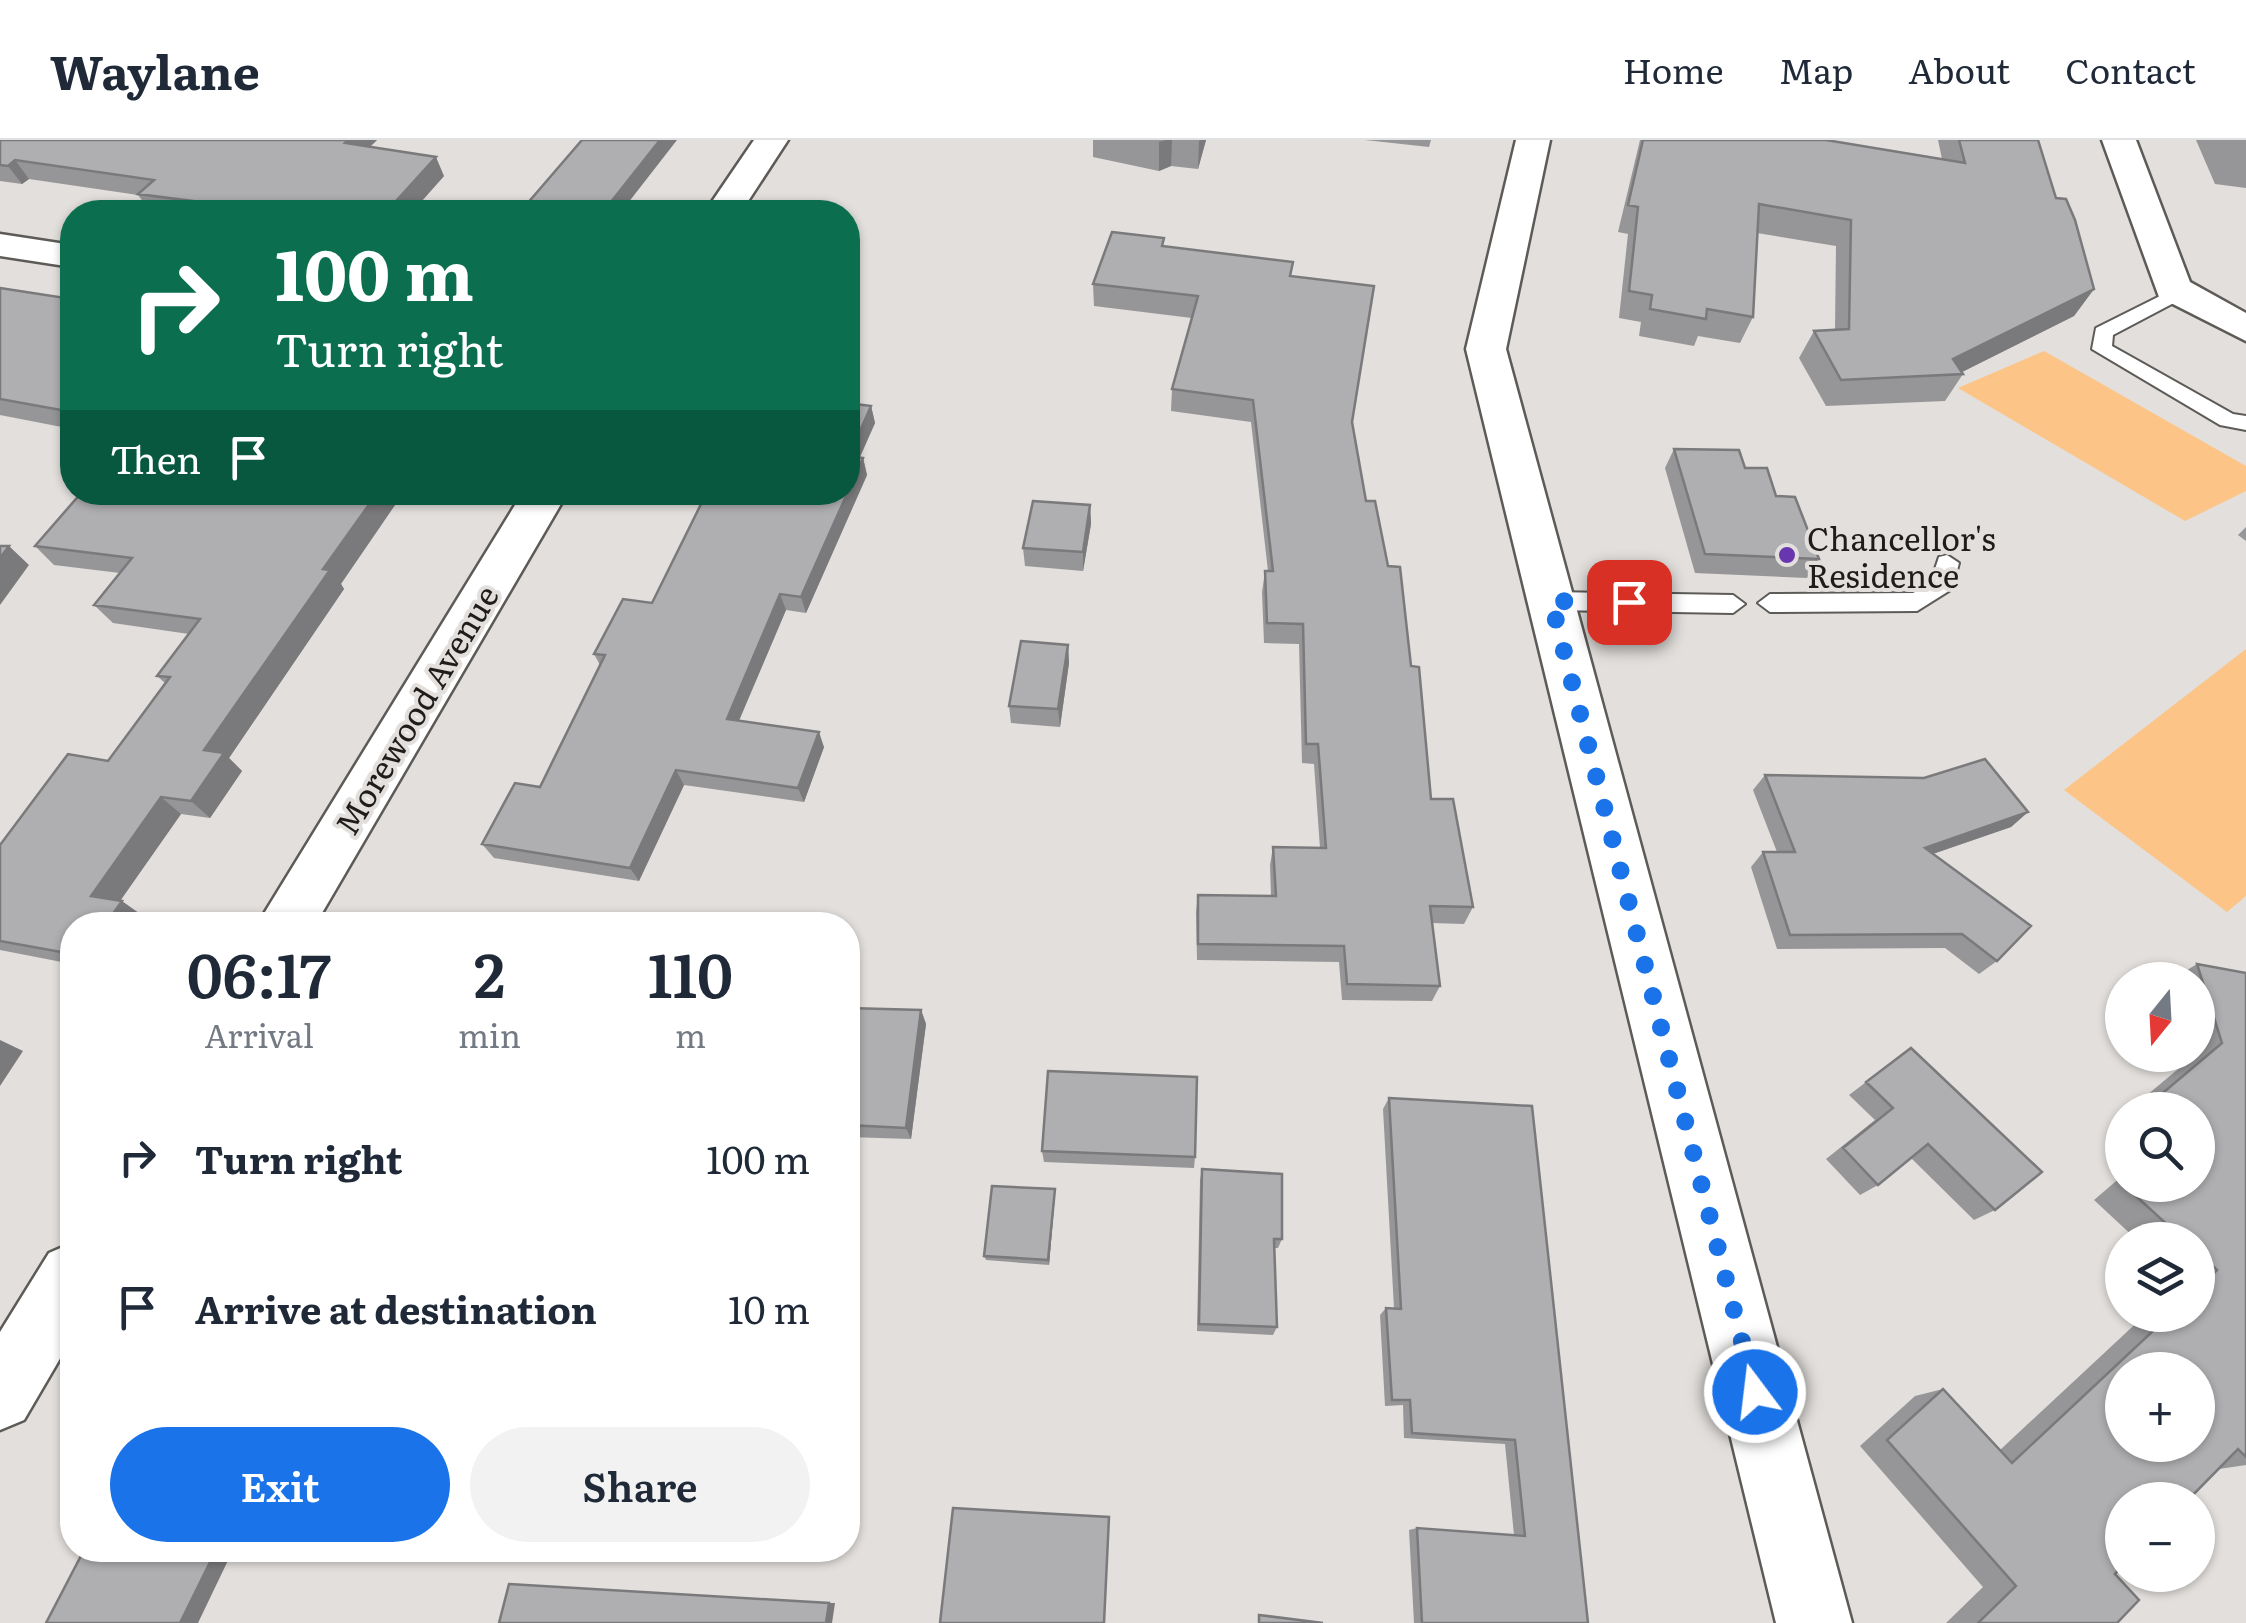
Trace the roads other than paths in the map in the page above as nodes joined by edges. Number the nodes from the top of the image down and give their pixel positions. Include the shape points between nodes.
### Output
1 (770, 140) edge
2 (1533, 140) edge
3 (2119, 140) edge
4 (731, 200) edge
5 (0, 245) edge
6 (60, 254) edge
7 (2180, 292) junction
8 (2246, 328) edge
9 (2246, 422) edge
10 (538, 505) edge
11 (1947, 563) dead end
12 (1551, 601) junction
13 (1770, 603) dead end
14 (1733, 604) dead end
15 (292, 912) edge
16 (60, 1296) edge
17 (0, 1396) edge
18 (1814, 1623) edge

1 - 4 street
2 - 12 street via 1486,349
3 - 7 street via 2173,289
5 - 6 street
7 - 8 street
7 - 9 lane via 2103,332 2102,349 2228,420
10 - 15 street, Morewood Avenue
11 - 13 lane via 1940,589 1917,602
12 - 14 lane
12 - 18 street
16 - 17 street

